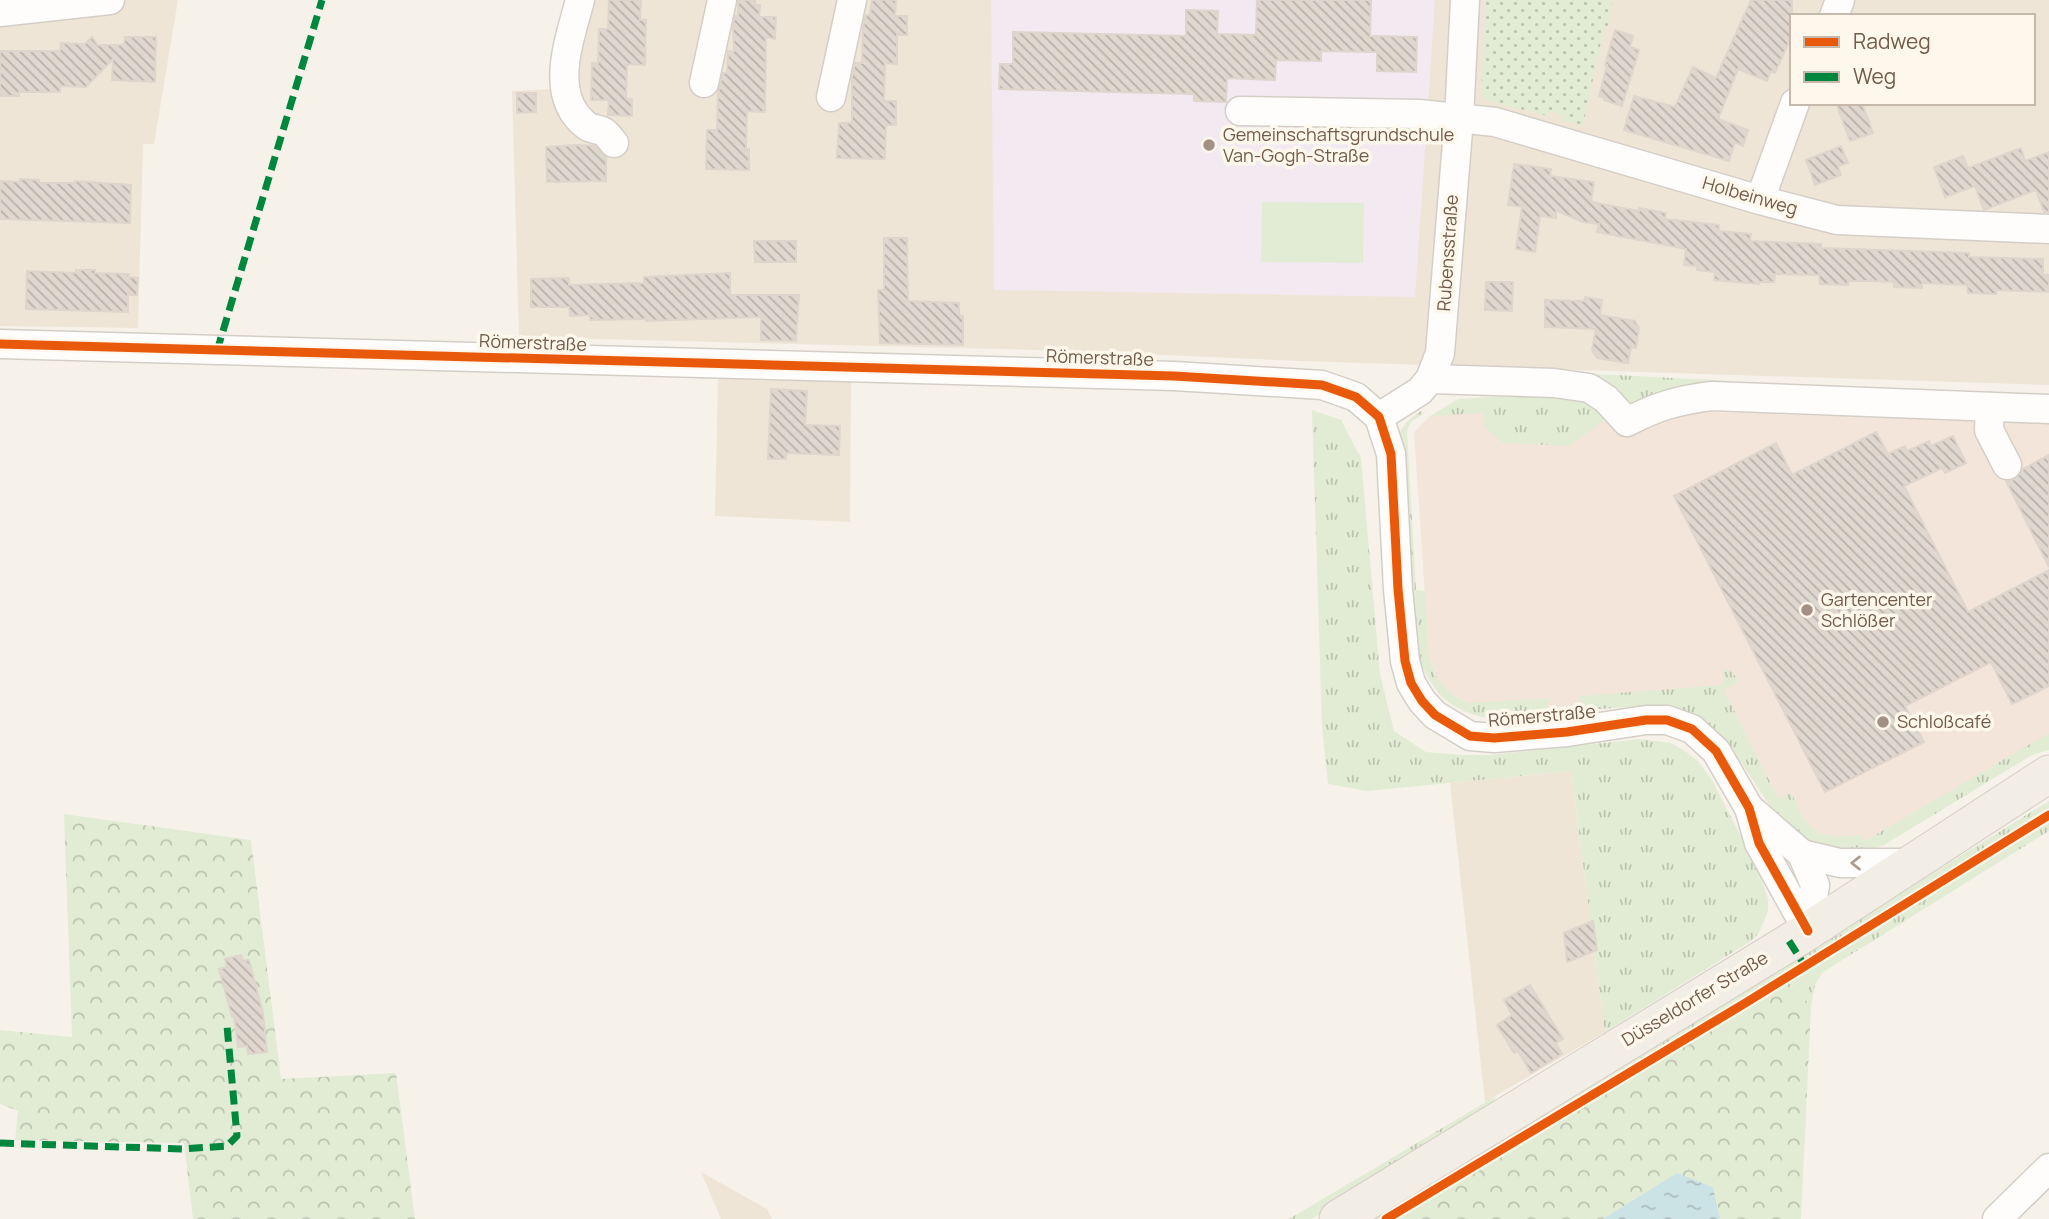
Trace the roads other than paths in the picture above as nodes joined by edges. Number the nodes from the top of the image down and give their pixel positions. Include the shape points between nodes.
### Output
1 (110, 0) edge
2 (580, 0) edge
3 (722, 0) edge
4 (852, 0) edge
5 (1465, 0) edge
6 (0, 12) edge
7 (704, 83) dead end
8 (831, 97) dead end
9 (1795, 105) edge
10 (1240, 111) dead end
11 (1459, 118) junction
12 (614, 143) dead end
13 (1760, 200) junction
14 (2049, 229) edge
15 (0, 344) edge
16 (1430, 379) junction
17 (1990, 407) junction
18 (2049, 409) edge
19 (1379, 417) junction
20 (2007, 465) dead end
21 (2049, 775) edge
22 (1749, 808) junction
23 (1802, 854) junction
24 (1910, 863) junction
25 (1808, 931) junction
26 (2049, 1168) edge
27 (1338, 1219) edge
28 (1997, 1219) edge

1 - 6 street
2 - 12 street via 565,51 569,107 588,128 604,132
3 - 7 street
4 - 8 street
5 - 11 street, Rubensstraße
9 - 13 street
10 - 11 street, Holbeinweg
11 - 13 street, Holbeinweg via 1494,122
11 - 16 street, Rubensstraße via 1440,353
13 - 14 street, Holbeinweg via 1837,219
15 - 19 street, Römerstraße via 1174,376 1322,385 1356,397
16 - 17 street via 1589,388 1627,422 1678,400 1712,396
16 - 19 street via 1420,391
17 - 18 street
17 - 20 street via 1989,430
19 - 22 street, Römerstraße via 1391,454 1405,661 1411,683 1435,715 1470,736 1494,738 1667,720 1692,729 1716,751
21 - 24 main road, Düsseldorfer Straße
22 - 23 street, Römerstraße
22 - 25 street, Römerstraße via 1759,843
24 -> 23 street via 1840,863
23 - 25 street, Römerstraße via 1815,885
24 - 25 main road, Düsseldorfer Straße
25 - 27 main road, Düsseldorfer Straße
26 - 28 street

